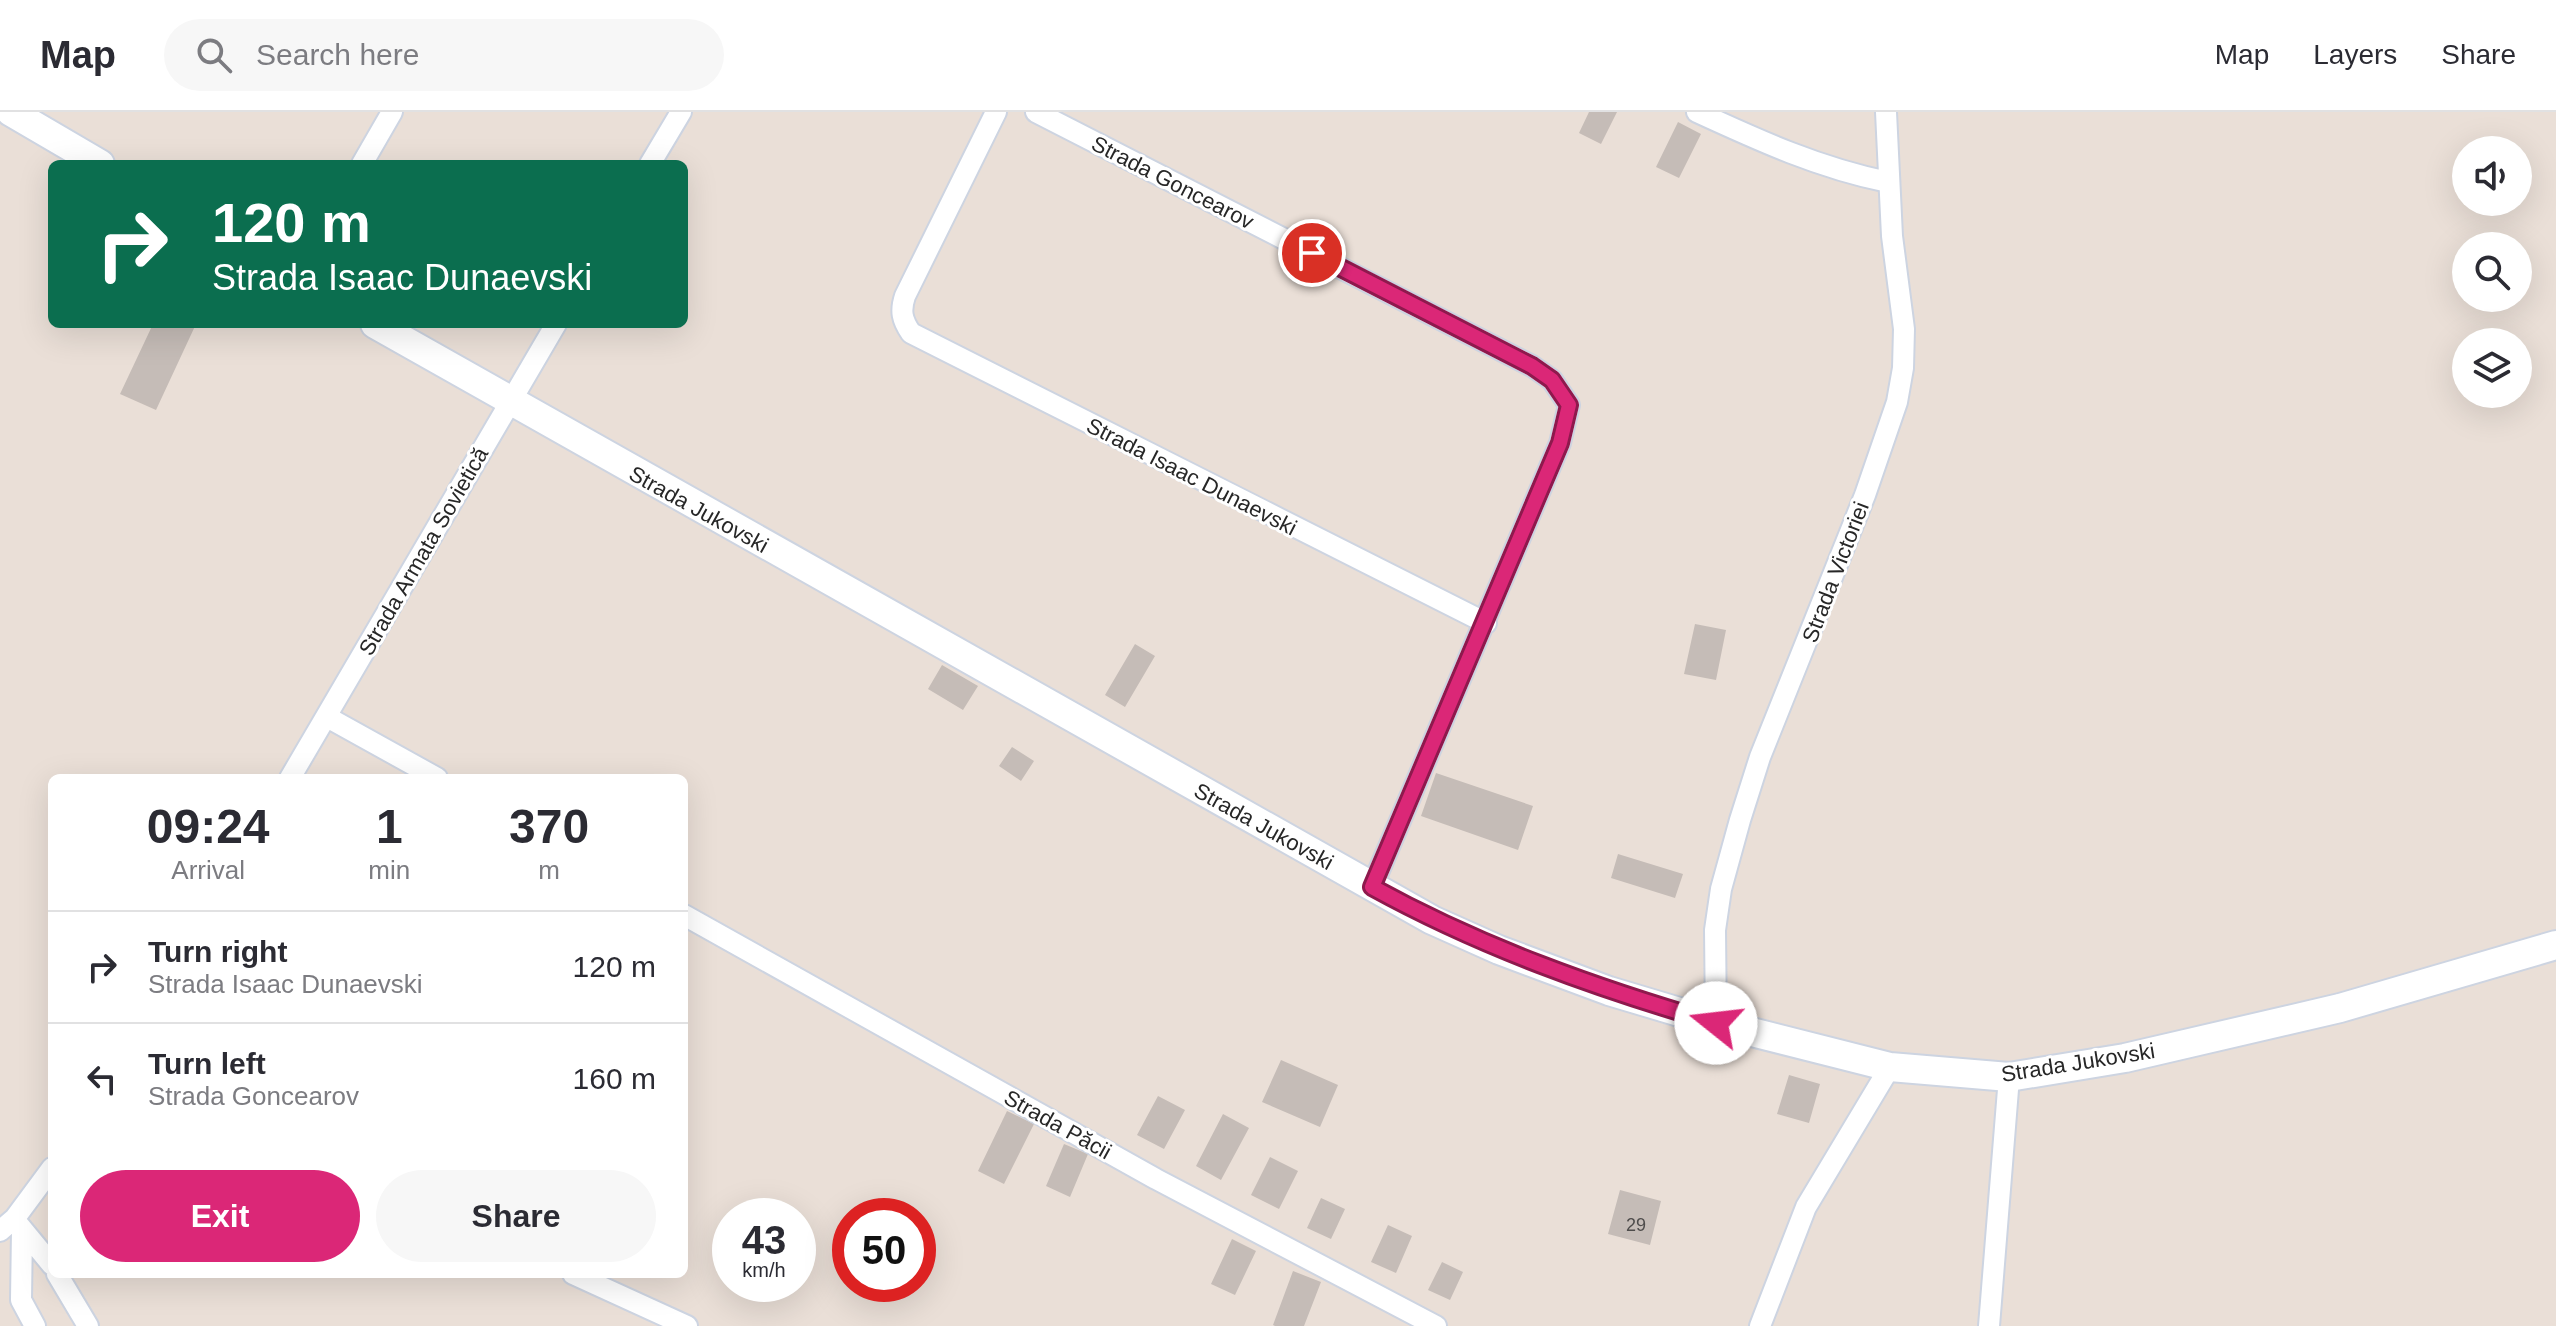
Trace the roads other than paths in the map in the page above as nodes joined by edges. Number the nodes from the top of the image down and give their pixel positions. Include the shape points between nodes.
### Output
1 (11, 112) edge
2 (392, 112) edge
3 (681, 112) edge
4 (996, 112) edge
5 (1036, 112) edge
6 (1697, 112) edge
7 (1886, 112) edge
8 (93, 160) edge
9 (364, 160) edge
10 (652, 160) edge
11 (1888, 182) junction
12 (382, 328) edge
13 (554, 328) edge
14 (510, 403) junction
15 (1486, 623) junction
16 (327, 717) junction
17 (292, 774) edge
18 (430, 774) edge
19 (1372, 887) junction
20 (688, 917) edge
21 (2556, 945) edge
22 (1716, 1023) junction
23 (1890, 1067) junction
24 (2009, 1077) junction
25 (48, 1174) edge
26 (12, 1226) edge
27 (48, 1261) edge
28 (59, 1278) edge
29 (582, 1278) edge
30 (35, 1326) edge
31 (88, 1326) edge
32 (687, 1326) edge
33 (1436, 1326) edge
34 (1760, 1326) edge
35 (1989, 1326) edge

1 - 8 main road
2 - 9 street
3 - 10 street
4 - 15 street, Strada Isaac Dunaevski via 905,296 903,322 911,333
5 - 15 street, Strada Goncearov via 1532,366 1560,390 1569,405 1560,443
6 - 11 street via 1782,152
7 - 11 street, Strada Victoriei
11 - 22 street, Strada Victoriei via 1904,329 1897,402 1740,820 1715,930
12 - 14 main road, Strada Jukovski
13 - 14 street, Strada Armata Sovietică
14 - 16 street, Strada Armata Sovietică
14 - 19 main road, Strada Jukovski
15 - 19 street
16 - 17 street, Strada Armata Sovietică
16 - 18 street
19 - 22 main road, Strada Jukovski via 1499,950
20 - 33 street, Strada Păcii via 1156,1179
21 - 24 main road, Strada Jukovski via 2340,1008 2125,1058
22 - 23 main road, Strada Jukovski
23 - 24 main road, Strada Jukovski
23 - 34 street via 1806,1207
24 - 35 street
25 - 26 street
26 - 27 street
26 - 30 street via 21,1300
28 - 31 street
29 - 32 street

